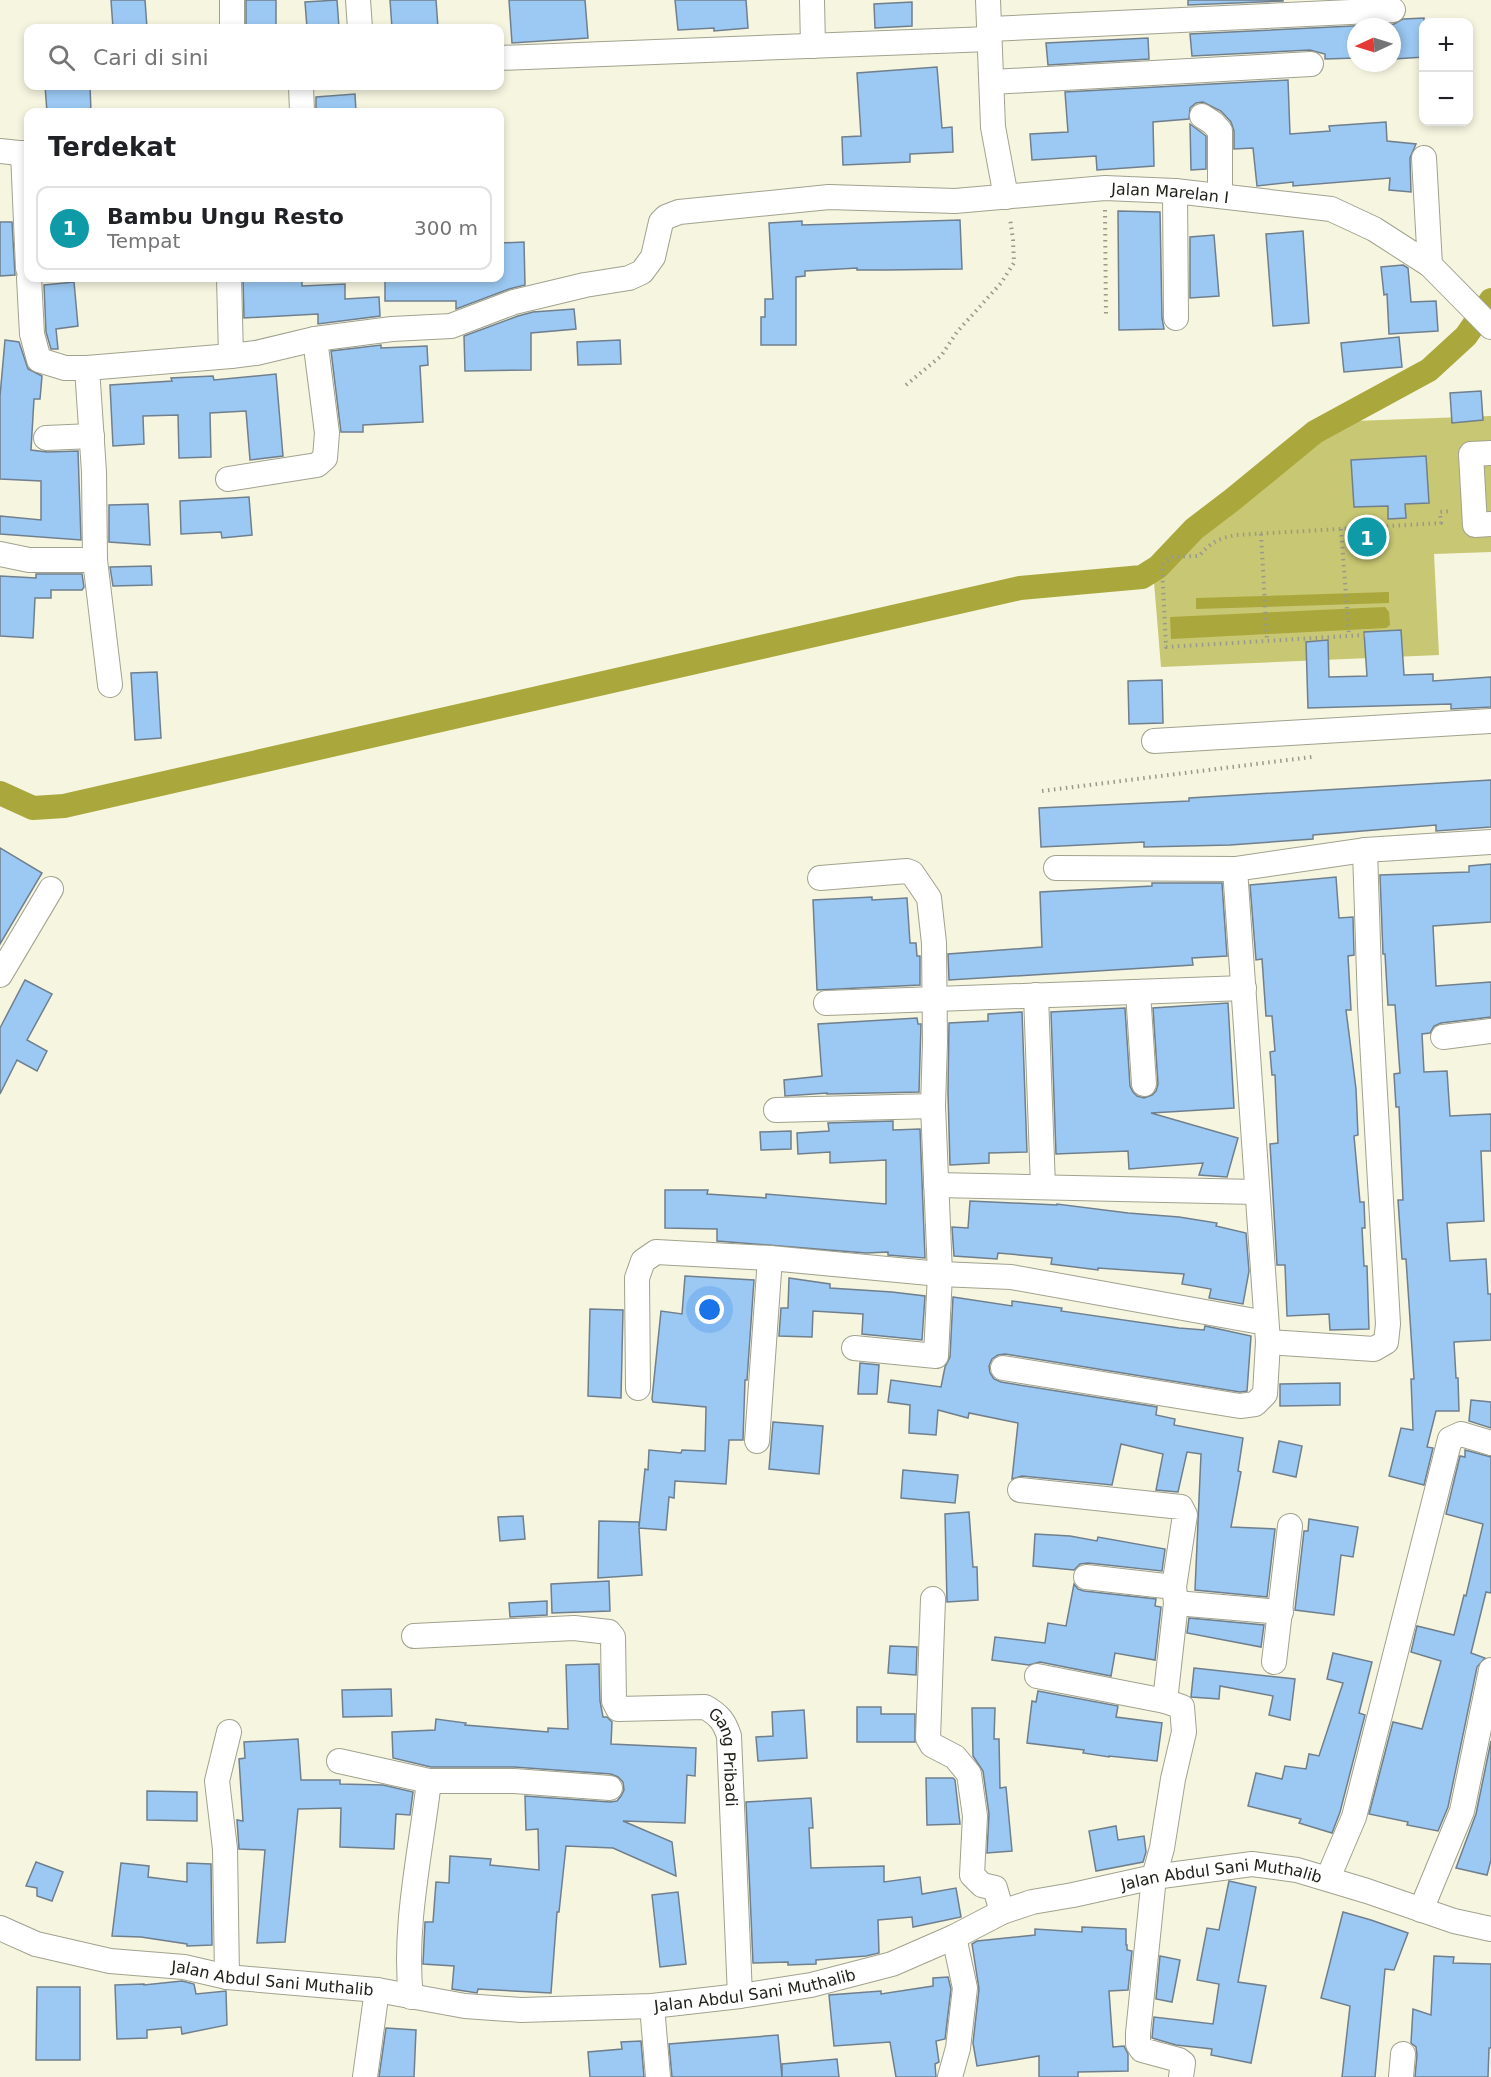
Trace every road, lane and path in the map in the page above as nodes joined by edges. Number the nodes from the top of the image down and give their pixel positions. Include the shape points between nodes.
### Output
1 (232, 0) edge
2 (358, 0) edge
3 (812, 0) edge
4 (988, 0) edge
5 (1393, 10) dead end
6 (232, 24) edge
7 (360, 24) edge
8 (989, 34) junction
9 (813, 46) junction
10 (504, 58) edge
11 (1311, 64) dead end
12 (993, 82) junction
13 (301, 90) edge
14 (302, 108) edge
15 (1202, 116) dead end
16 (17, 153) edge
17 (1424, 158) dead end
18 (1105, 188) junction
19 (1175, 191) junction
20 (1006, 196) junction
21 (1221, 196) junction
22 (24, 226) edge
23 (1430, 265) junction
24 (29, 282) edge
25 (229, 282) edge
26 (1106, 318) dead end
27 (1176, 318) dead end
28 (1488, 324) edge
29 (315, 339) junction
30 (231, 356) junction
31 (87, 368) junction
32 (906, 385) dead end
33 (92, 436) junction
34 (46, 438) dead end
35 (1491, 453) edge
36 (228, 479) dead end
37 (1483, 517) edge
38 (1341, 529) junction
39 (1261, 534) junction
40 (0, 554) edge
41 (95, 561) junction
42 (1365, 635) dead end
43 (1349, 636) junction
44 (1267, 641) junction
45 (110, 685) dead end
46 (1491, 721) edge
47 (1154, 741) dead end
48 (1314, 757) dead end
49 (1042, 791) dead end
50 (1491, 843) edge
51 (1365, 850) junction
52 (1056, 868) dead end
53 (1235, 869) junction
54 (820, 878) dead end
55 (51, 889) dead end
56 (0, 975) edge
57 (1244, 988) junction
58 (1138, 992) junction
59 (1036, 995) junction
60 (934, 999) junction
61 (826, 1003) dead end
62 (1491, 1031) edge
63 (1443, 1037) dead end
64 (1144, 1084) dead end
65 (933, 1106) junction
66 (776, 1110) dead end
67 (936, 1185) junction
68 (1042, 1187) junction
69 (1257, 1192) junction
70 (770, 1258) junction
71 (940, 1274) junction
72 (1267, 1333) junction
73 (854, 1348) dead end
74 (1003, 1368) dead end
75 (638, 1388) dead end
76 (757, 1441) dead end
77 (1491, 1443) edge
78 (1020, 1490) dead end
79 (1290, 1526) dead end
80 (1086, 1577) dead end
81 (1175, 1595) junction
82 (933, 1599) dead end
83 (1281, 1612) junction
84 (414, 1636) dead end
85 (1274, 1662) dead end
86 (1491, 1670) edge
87 (1037, 1676) dead end
88 (1165, 1701) junction
89 (229, 1732) dead end
90 (339, 1761) dead end
91 (429, 1781) junction
92 (610, 1788) dead end
93 (1154, 1876) junction
94 (1328, 1878) junction
95 (1421, 1910) junction
96 (1002, 1912) junction
97 (0, 1928) edge
98 (1491, 1929) edge
99 (954, 1937) junction
100 (227, 1977) junction
101 (377, 1990) junction
102 (740, 1996) junction
103 (411, 1997) junction
104 (652, 2006) junction
105 (364, 2077) edge
106 (658, 2077) edge
107 (950, 2077) edge
108 (1181, 2077) edge

1 - 6 street
2 - 7 street
3 - 9 street
4 - 8 street
5 - 8 street
8 - 9 street
8 - 12 street
9 - 10 street
11 - 12 street
12 - 20 street via 993,127
13 - 14 street
15 - 21 street via 1220,131
16 - 22 street
17 - 23 street
18 - 19 street, Jalan Marelan I
18 - 20 street, Jalan Marelan I
18 - 26 path
19 - 21 street, Jalan Marelan I
19 - 27 street
20 - 29 street, Jalan Marelan I via 955,201 829,197 679,212 661,222 653,257 642,272 629,278 514,302 452,326
20 - 32 path via 1014,263 941,356
21 - 23 street, Jalan Marelan I via 1330,208 1374,229
23 - 28 street, Jalan Marelan I
24 - 31 street, Jalan Marelan I via 32,334 39,360 64,368
25 - 30 street
29 - 30 street, Jalan Marelan I
29 - 36 street via 327,433 325,458 317,465
30 - 31 street, Jalan Marelan I
31 - 33 street
33 - 34 street
33 - 41 street
35 - 37 street via 1471,454
37 - 38 path via 1440,512 1441,523
38 - 39 path
38 - 43 path
39 - 44 path
39 - 44 path via 1220,538 1209,543 1199,556 1171,557 1162,566 1166,648
40 - 41 street via 29,560
41 - 45 street
42 - 43 path
43 - 44 path
46 - 47 street
48 - 49 path
50 - 51 street
51 - 53 street
51 - 72 street via 1386,1342 1374,1349
52 - 53 street
53 - 57 street
54 - 60 street via 907,870 912,873 929,898
55 - 56 street
57 - 58 street
57 - 69 street
58 - 59 street
58 - 64 street
59 - 60 street
59 - 68 street
60 - 61 street
60 - 65 street
62 - 63 street
65 - 66 street
65 - 67 street
67 - 68 street
67 - 71 street
68 - 69 street
69 - 72 street
70 - 71 street
70 - 75 street via 656,1252 643,1261 637,1278
70 - 76 street
71 - 72 street via 1011,1277
71 - 73 street via 936,1356
72 - 74 street via 1265,1394 1255,1404 1240,1406
77 - 94 street via 1461,1434 1450,1439 1354,1817
78 - 81 street via 1180,1507 1185,1515
79 - 83 street
80 - 81 street
81 - 83 street
81 - 88 street
82 - 96 street via 928,1738 932,1745 955,1757 969,1774 975,1816 972,1875 982,1885 995,1888
83 - 85 street
84 - 102 street, Gang Pribadi via 574,1628 609,1632 614,1701 618,1709 705,1707 724,1721 729,1736
86 - 95 street via 1462,1811
87 - 88 street
88 - 93 street via 1182,1707 1184,1732
89 - 100 street via 217,1781 225,1849
90 - 91 street
91 - 92 street via 514,1781
91 - 103 street via 412,1914 408,1974
93 - 94 street, Jalan Abdul Sani Muthalib via 1252,1864
93 - 96 street, Jalan Abdul Sani Muthalib
93 - 108 street via 1138,2044 1142,2050 1183,2063
94 - 95 street, Jalan Abdul Sani Muthalib
95 - 98 street, Jalan Abdul Sani Muthalib
96 - 99 street, Jalan Abdul Sani Muthalib
97 - 100 street, Jalan Abdul Sani Muthalib via 36,1944 110,1961 184,1967
99 - 102 street, Jalan Abdul Sani Muthalib via 892,1964 811,1985
99 - 107 street via 965,1988
100 - 101 street, Jalan Abdul Sani Muthalib
101 - 103 street, Jalan Abdul Sani Muthalib
101 - 105 street
102 - 104 street, Jalan Abdul Sani Muthalib
103 - 104 street, Jalan Abdul Sani Muthalib via 521,2010
104 - 106 street

